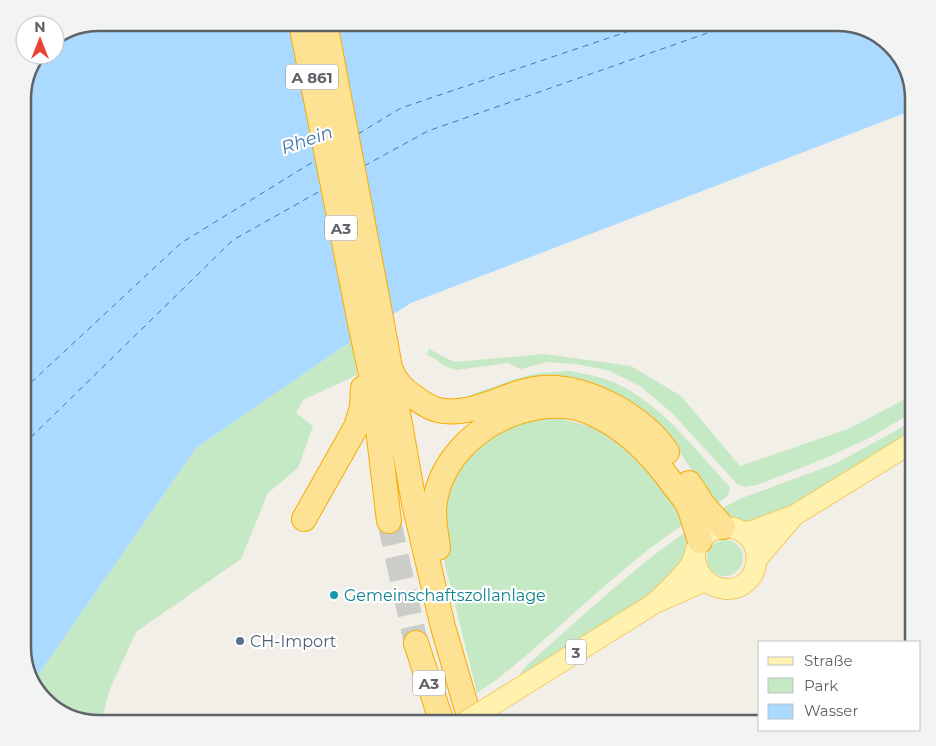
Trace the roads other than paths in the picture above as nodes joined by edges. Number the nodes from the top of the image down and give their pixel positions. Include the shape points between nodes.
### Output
1 (303, 31) edge
2 (327, 31) edge
3 (345, 124) joint
4 (322, 132) joint
5 (375, 377) junction
6 (905, 448) edge
7 (795, 515) junction
8 (304, 519) dead end
9 (389, 521) tunnel mouth
10 (734, 530) junction
11 (697, 550) junction
12 (757, 559) junction
13 (705, 581) junction
14 (655, 603) junction
15 (416, 642) tunnel mouth
16 (463, 692) junction
17 (439, 715) edge
18 (469, 715) edge
19 (477, 715) edge

1 - 4 highway, A 861
2 - 3 highway, A 861
3 - 5 highway, A3
4 - 5 highway, A3 via 360,324
5 - 8 highway via 356,427
5 - 9 highway, A3
5 - 10 highway via 394,377 410,394 436,410 477,407 542,388 565,390 605,402 625,412 661,442 704,506
5 - 16 highway, A3 via 414,503 443,627
6 - 7 main road
7 - 10 main road
7 - 12 main road
10 - 11 main road via 714,529 706,534
10 - 12 main road via 752,540
11 - 13 main road via 696,567
11 - 14 main road, 3 via 688,568
11 - 16 highway via 688,505 655,460 606,420 588,412 551,406 501,418 485,427 459,450 450,463 434,508 434,527
12 - 13 main road via 752,575 742,585 724,589
13 - 14 main road, 3
14 - 19 main road, 3, bridge
15 - 17 highway, A3
16 - 18 highway, A3

